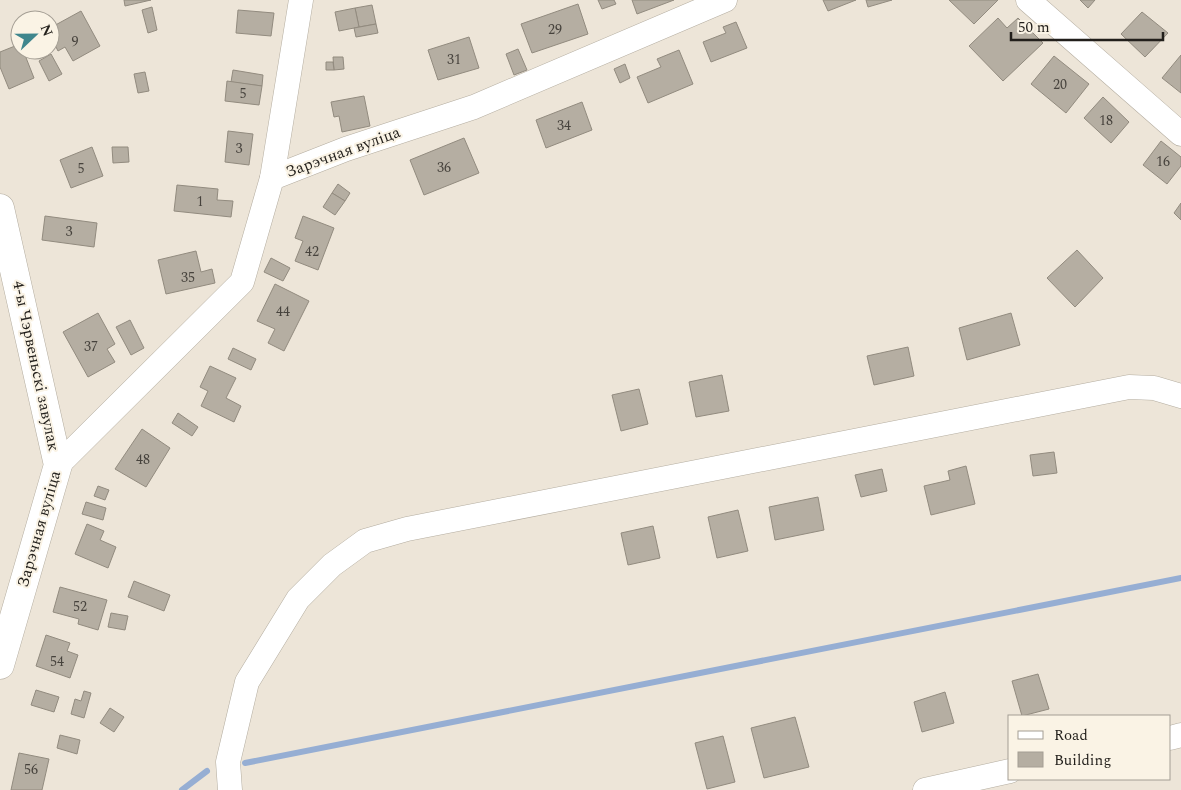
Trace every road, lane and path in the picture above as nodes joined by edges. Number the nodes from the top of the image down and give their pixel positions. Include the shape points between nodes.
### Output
1 (301, 0) edge
2 (725, 0) edge
3 (1028, 0) edge
4 (1181, 134) edge
5 (272, 178) junction
6 (0, 208) edge
7 (1181, 396) edge
8 (58, 464) junction
9 (4, 632) edge
10 (0, 666) edge
11 (1008, 771) edge
12 (230, 790) edge
13 (925, 790) edge

1 - 5 street
2 - 5 street, Зарэчная вуліца via 474,107 346,149
3 - 4 street
5 - 8 street, Зарэчная вуліца via 242,282
6 - 8 street, 4-ы Чэрвеньскі завулак
7 - 12 street via 1154,388 1129,386 407,529 365,541 332,566 298,599 247,682 228,762
8 - 9 street, Зарэчная вуліца
9 - 10 street, Зарэчная вуліца
11 - 13 street

